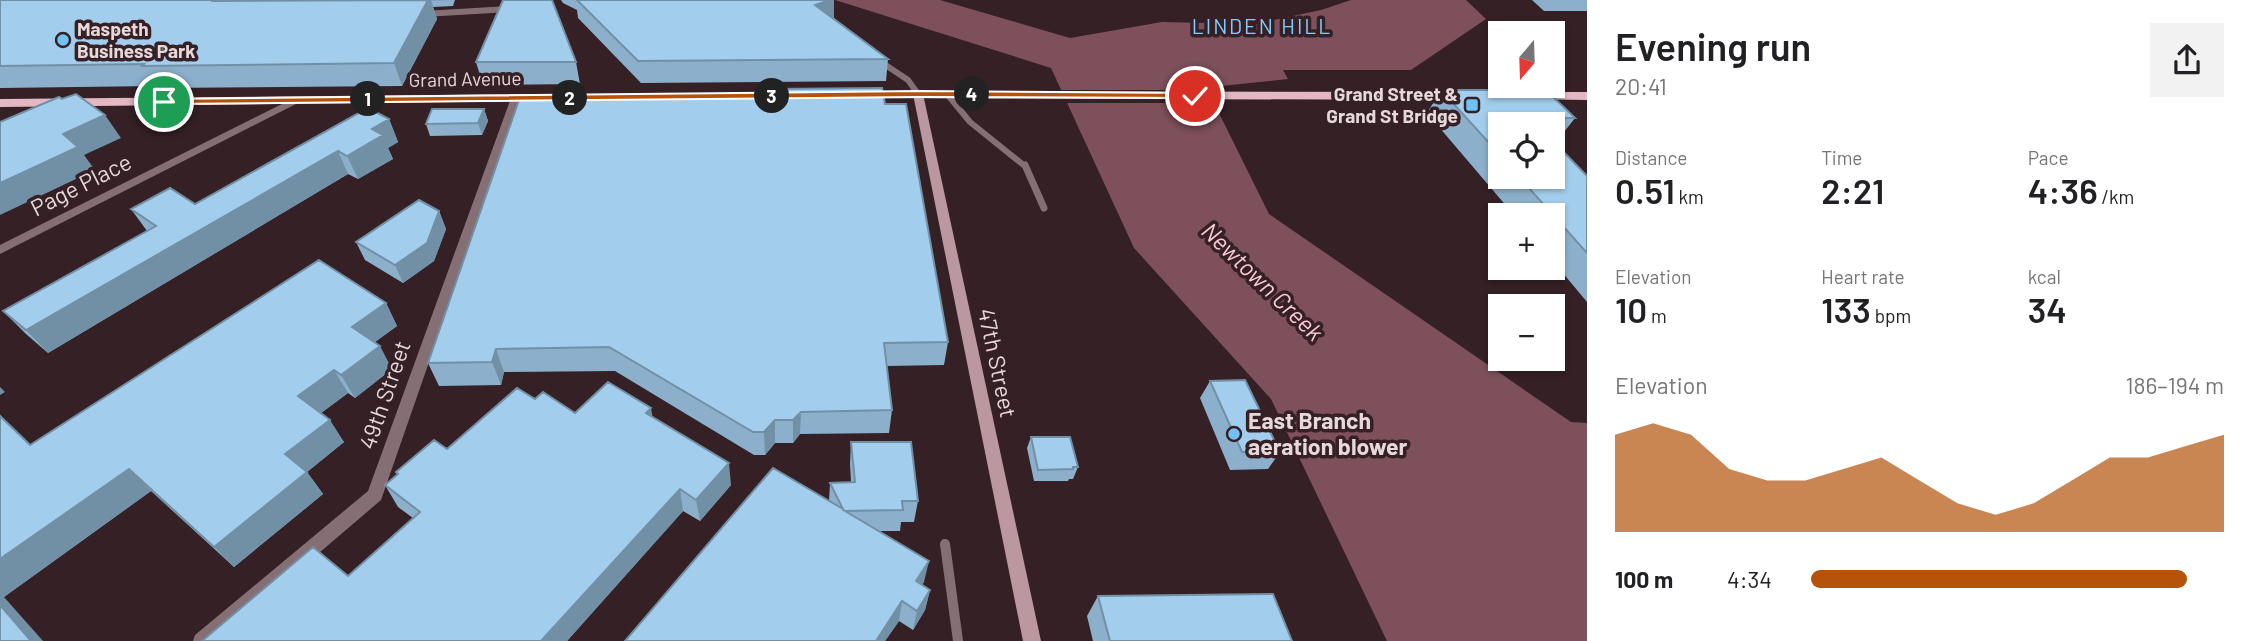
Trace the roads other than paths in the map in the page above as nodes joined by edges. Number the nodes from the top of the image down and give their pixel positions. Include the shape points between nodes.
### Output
1 (512, 0) edge
2 (510, 9) junction
3 (524, 9) edge
4 (414, 14) edge
5 (875, 58) edge
6 (918, 94) junction
7 (947, 94) junction
8 (841, 95) edge
9 (1469, 96) edge
10 (1565, 96) edge
11 (1587, 96) edge
12 (554, 97) edge
13 (516, 98) junction
14 (294, 100) junction
15 (0, 103) edge
16 (1044, 208) dead end
17 (0, 250) edge
18 (946, 544) dead end
19 (202, 641) edge
20 (958, 641) edge
21 (1032, 641) edge

1 - 2 lane
2 - 3 lane
2 - 4 lane
5 - 6 lane via 908,80
6 - 7 main road
6 - 8 main road
6 - 21 main road, 47th Street
7 - 9 main road
7 - 16 lane via 970,122 1024,163
10 - 11 main road
12 - 13 main road, Grand Avenue
13 - 14 main road, Grand Avenue
13 - 19 street, 49th Street via 375,495
14 - 15 main road, Grand Avenue
14 - 17 street, Page Place
18 - 20 lane

